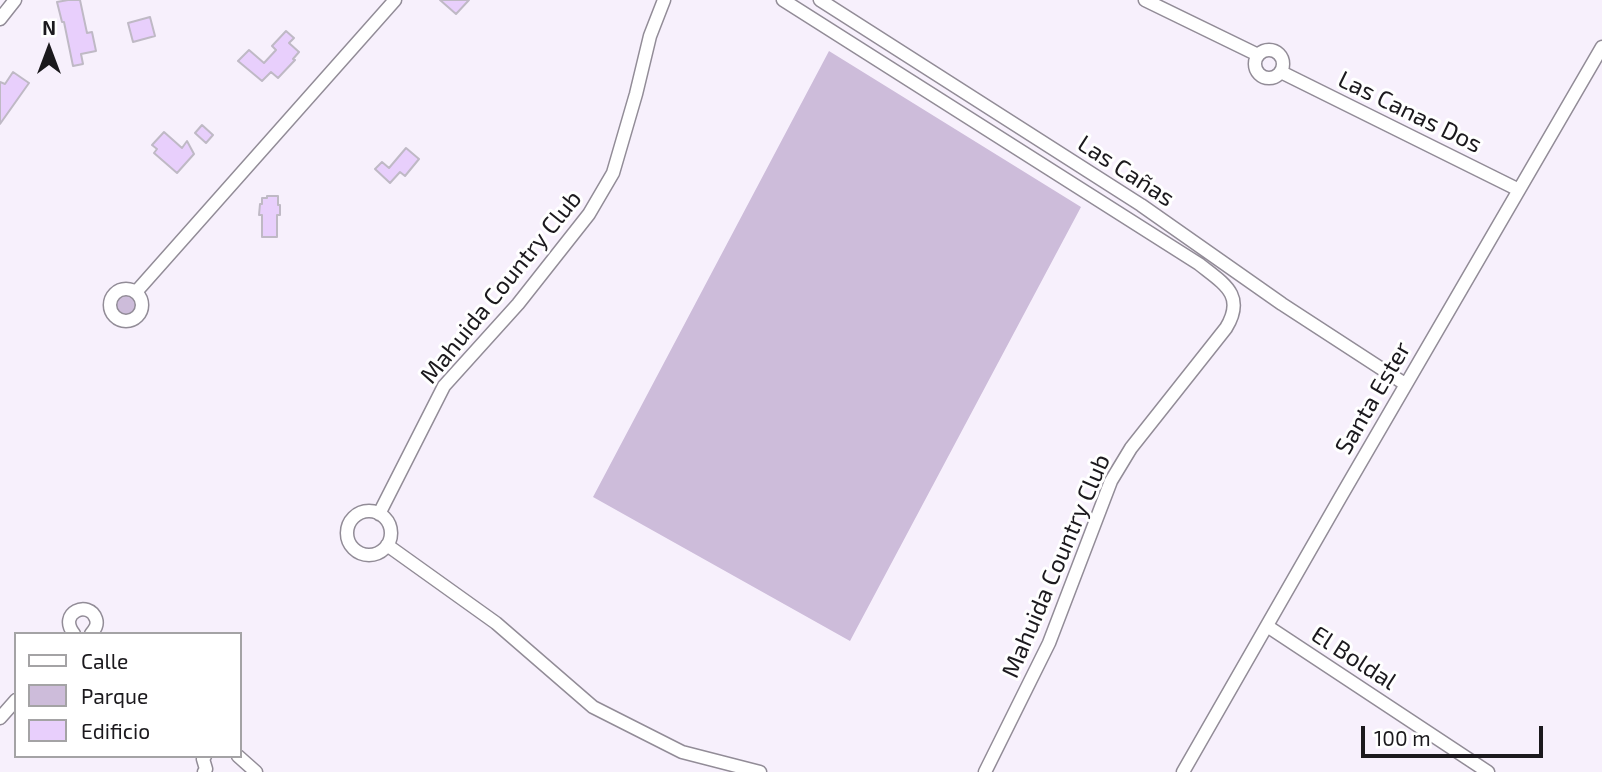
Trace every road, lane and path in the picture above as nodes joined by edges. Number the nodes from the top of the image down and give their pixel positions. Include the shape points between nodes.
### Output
1 (15, 0) edge
2 (395, 0) edge
3 (664, 0) edge
4 (783, 0) edge
5 (820, 0) edge
6 (1145, 0) edge
7 (0, 19) edge
8 (1602, 47) edge
9 (1258, 55) junction
10 (1282, 72) junction
11 (1520, 190) junction
12 (136, 292) dead end
13 (1405, 384) junction
14 (379, 514) junction
15 (387, 545) junction
16 (1267, 626) junction
17 (72, 632) edge
18 (93, 632) edge
19 (14, 702) edge
20 (0, 718) edge
21 (240, 758) edge
22 (256, 772) edge
23 (760, 772) edge
24 (985, 772) edge
25 (1183, 772) edge
26 (1488, 772) edge

1 - 7 street
2 - 12 street
3 - 14 street, Mahuida Country Club via 613,173 589,214 444,386
4 - 24 street, Mahuida Country Club via 1199,264 1219,279 1235,303 1232,319 1131,448 1111,481 1049,643
5 - 13 street, Las Cañas via 1141,205
6 - 9 street
8 - 11 street, Santa Ester
9 - 10 street via 1276,51 1283,58
9 - 10 street via 1255,64 1261,76 1274,78
10 - 11 street, Las Canas Dos
11 - 13 street, Santa Ester
13 - 16 street, Santa Ester
14 - 15 street via 389,524
14 - 15 street via 358,514 351,521 348,537 363,554 382,551
15 - 23 street via 496,623 593,707 682,752
16 - 25 street, Santa Ester
16 - 26 street, El Boldal
17 - 18 street via 69,621 73,612 82,609 94,615
19 - 20 street
21 - 22 street

